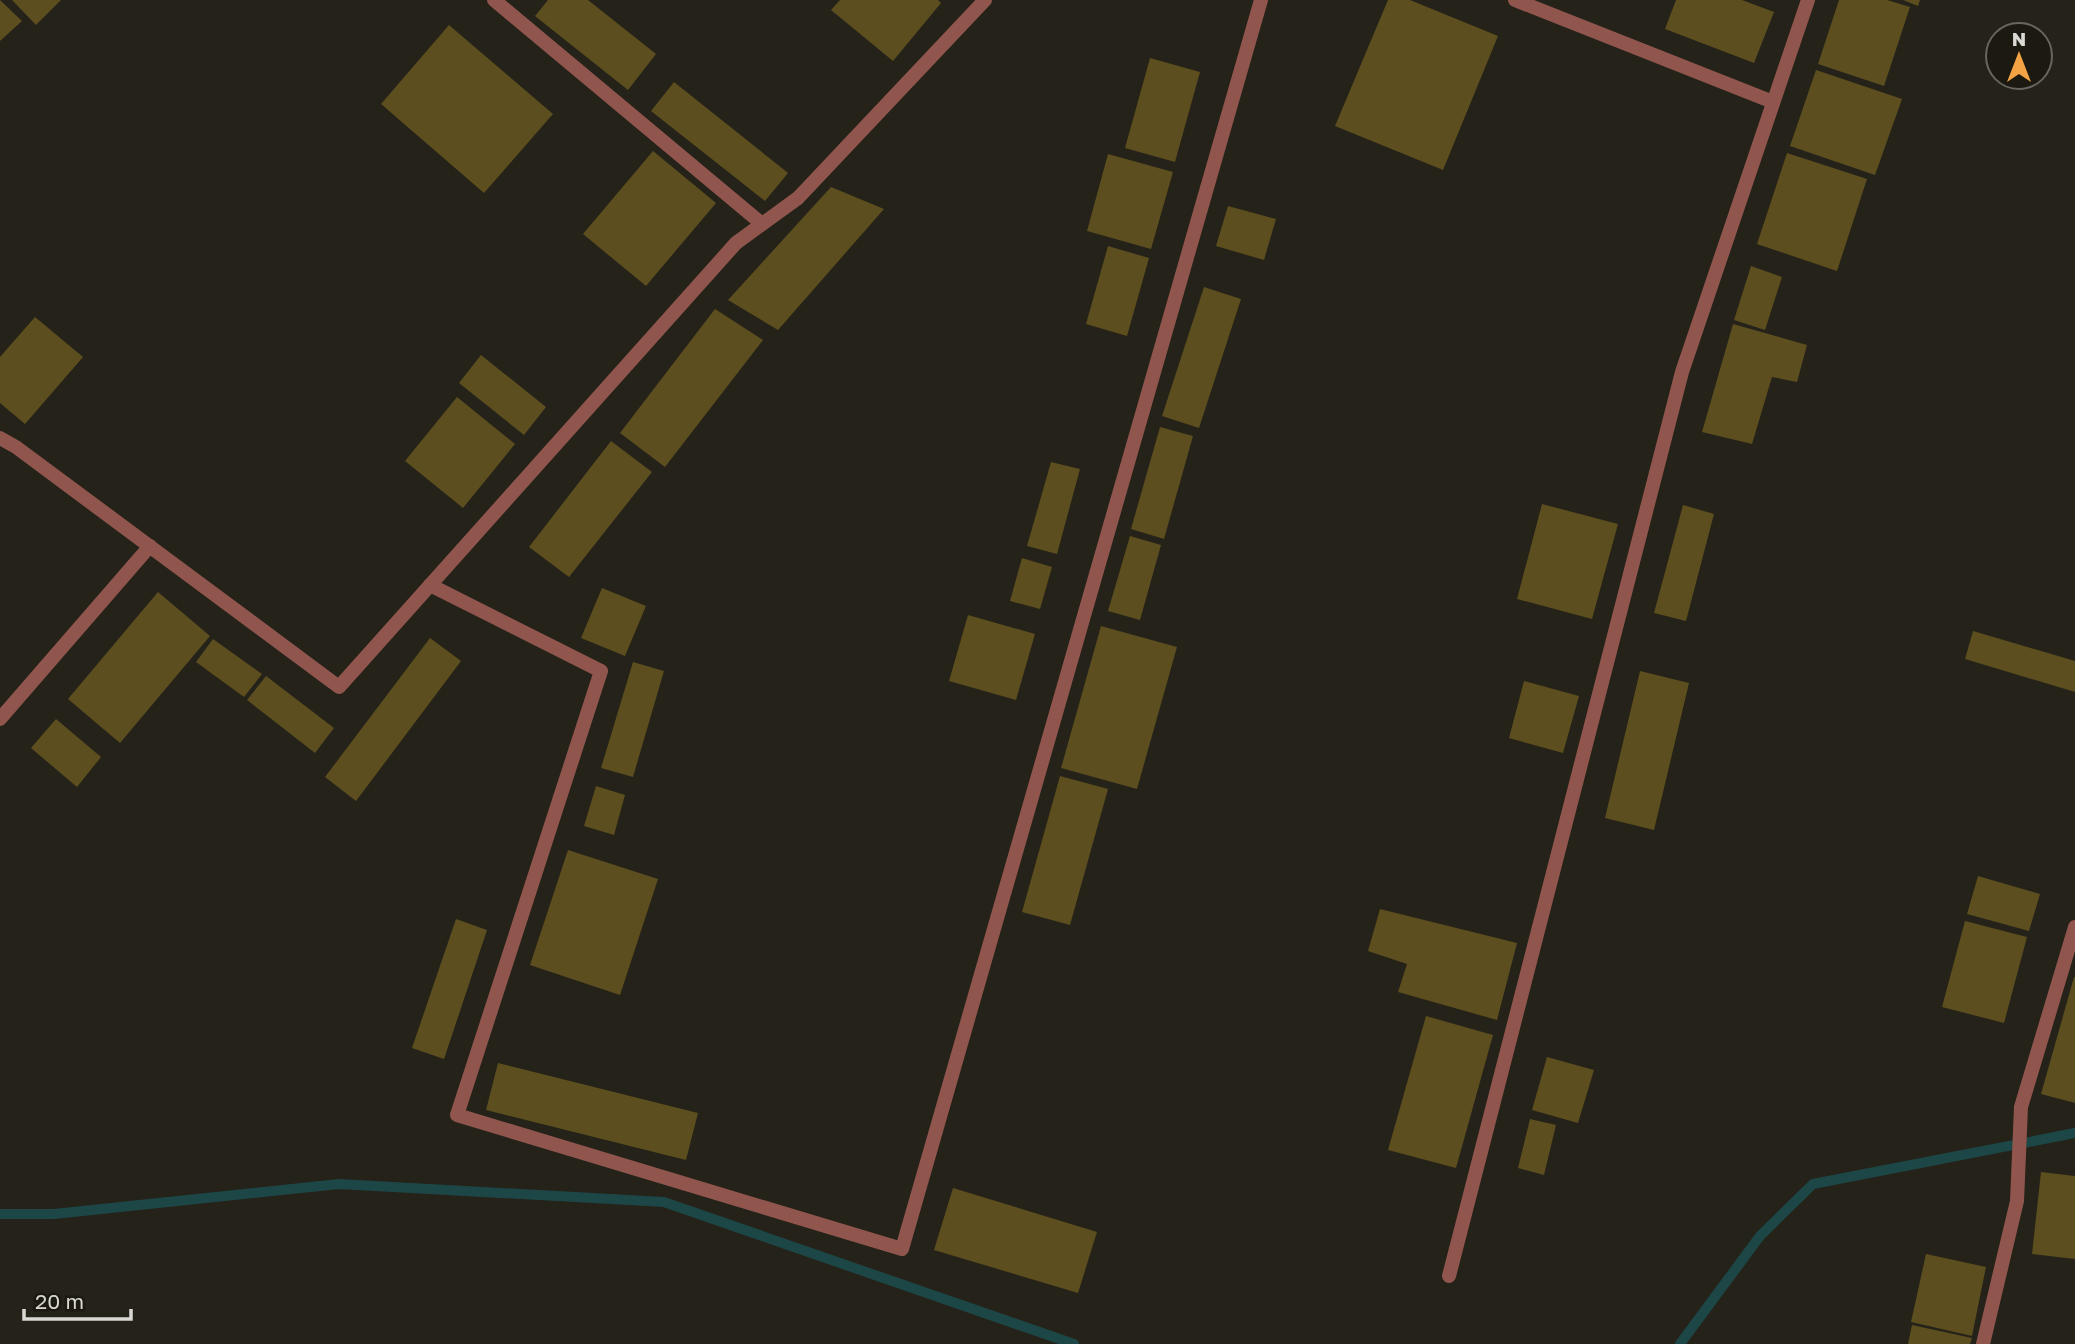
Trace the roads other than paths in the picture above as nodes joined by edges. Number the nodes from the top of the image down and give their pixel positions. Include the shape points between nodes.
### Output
1 (494, 0) edge
2 (985, 0) edge
3 (1261, 0) edge
4 (1515, 0) edge
5 (1808, 0) edge
6 (1773, 102) junction
7 (762, 224) junction
8 (0, 438) edge
9 (150, 546) junction
10 (430, 585) junction
11 (0, 719) edge
12 (2075, 927) edge
13 (1450, 1276) dead end
14 (1983, 1344) edge

1 - 7 street
2 - 7 street via 798,198
3 - 10 street via 902,1249 457,1115 601,671
4 - 6 street
5 - 6 street
6 - 13 street via 1682,372
7 - 10 street via 736,243
8 - 9 street
9 - 10 street via 339,687
9 - 11 street
12 - 14 street via 2021,1107 2017,1201

